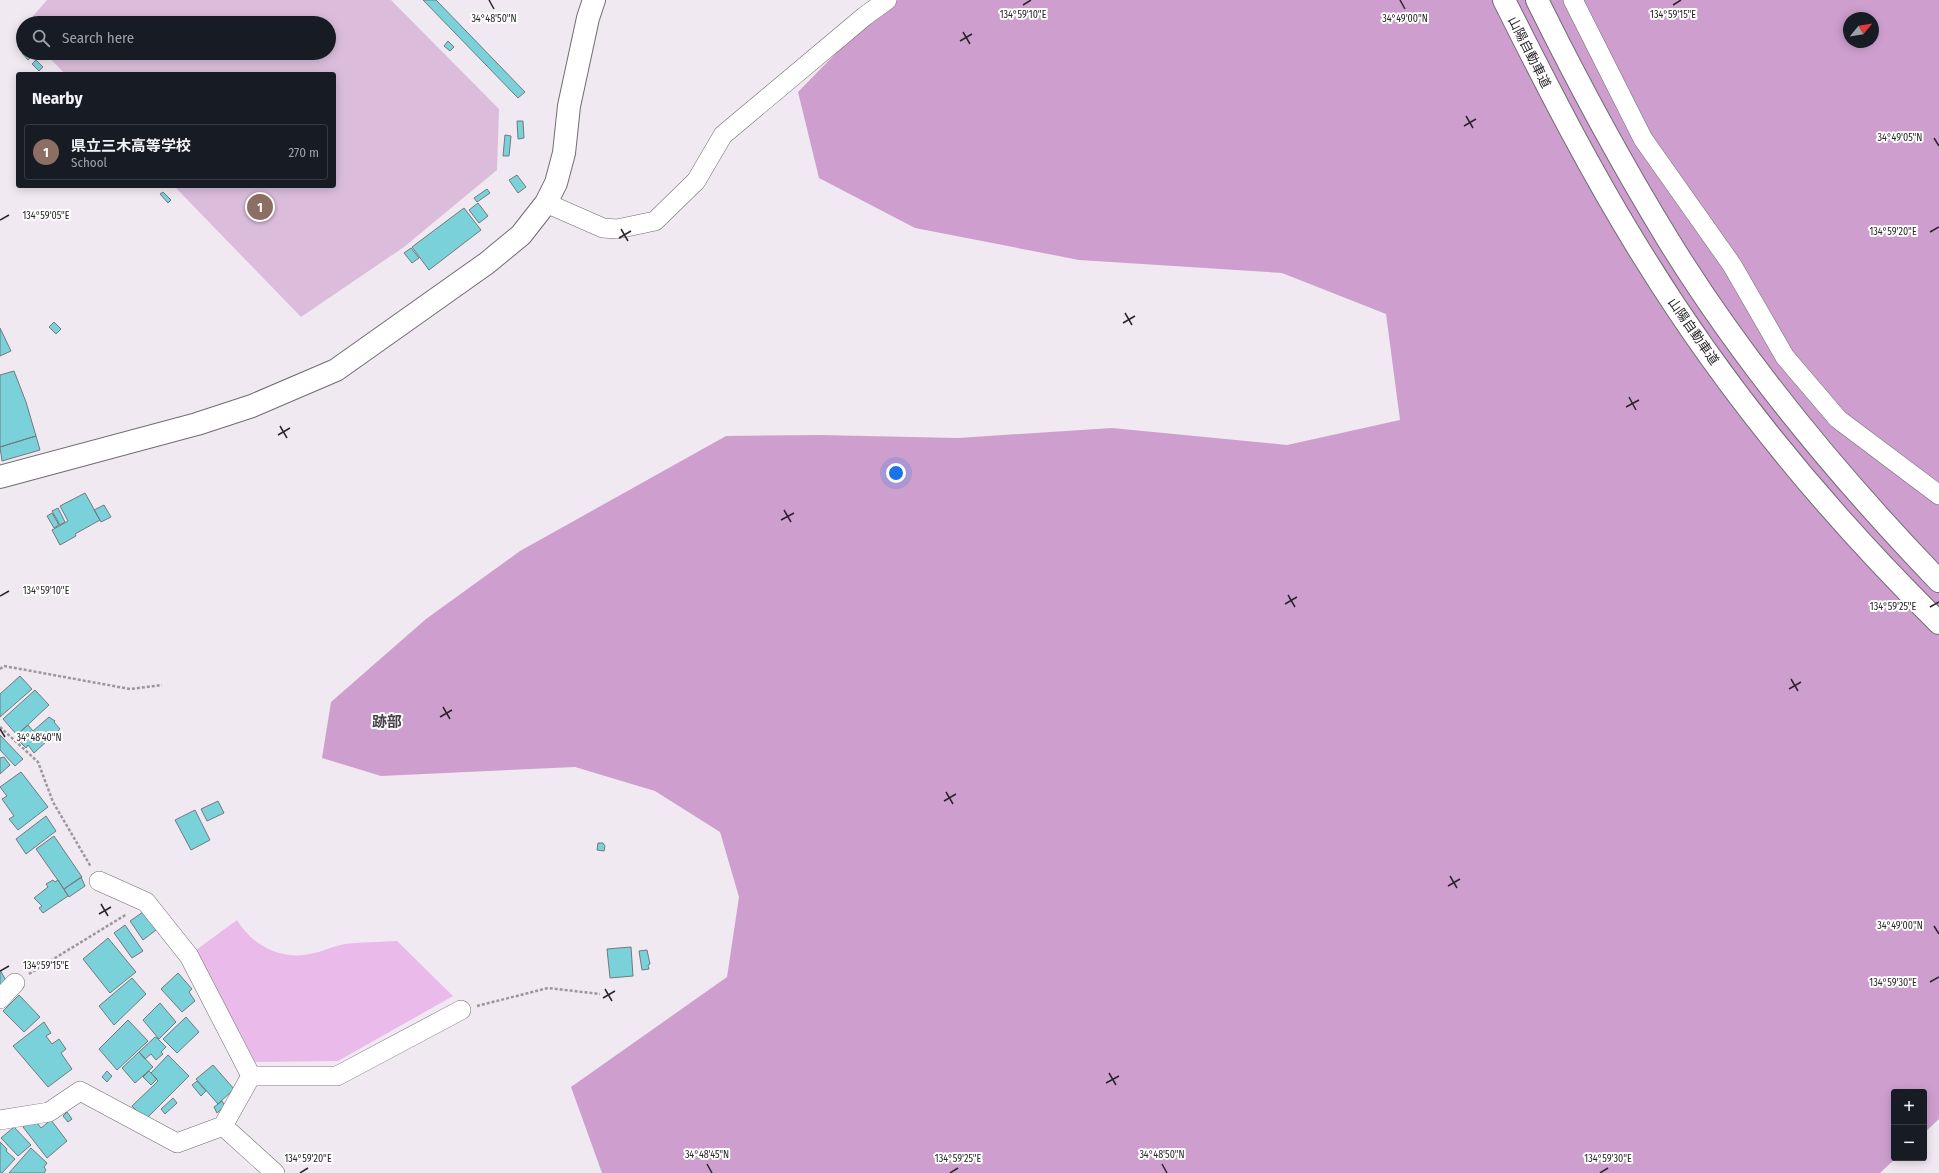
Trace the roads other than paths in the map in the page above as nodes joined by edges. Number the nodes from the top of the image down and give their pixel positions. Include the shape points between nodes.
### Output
1 (594, 0) edge
2 (887, 0) edge
3 (1504, 0) edge
4 (1537, 0) edge
5 (1573, 0) edge
6 (546, 203) junction
7 (0, 477) edge
8 (1939, 495) edge
9 (1939, 581) edge
10 (1939, 623) edge
11 (99, 881) road end
12 (15, 983) road end
13 (0, 999) edge
14 (461, 1010) road end
15 (251, 1076) junction
16 (0, 1120) edge
17 (223, 1126) junction
18 (275, 1173) edge

1 - 6 main road via 569,106 564,153 556,183
2 - 6 street via 723,136 696,181 655,221 617,229 603,228
3 - 10 main road, 山陽自動車道 via 1578,146 1646,260 1698,338 1804,477 1896,580
4 - 9 main road via 1604,130 1667,239 1723,321 1828,457
5 - 8 street via 1643,138 1732,265 1785,358 1838,419
6 - 7 main road via 521,235 487,263 336,370 252,406 197,424
11 - 15 street via 146,902 189,956
12 - 13 street
14 - 15 street via 337,1076
15 - 17 street
16 - 17 street via 49,1112 80,1091 177,1143
17 - 18 street

